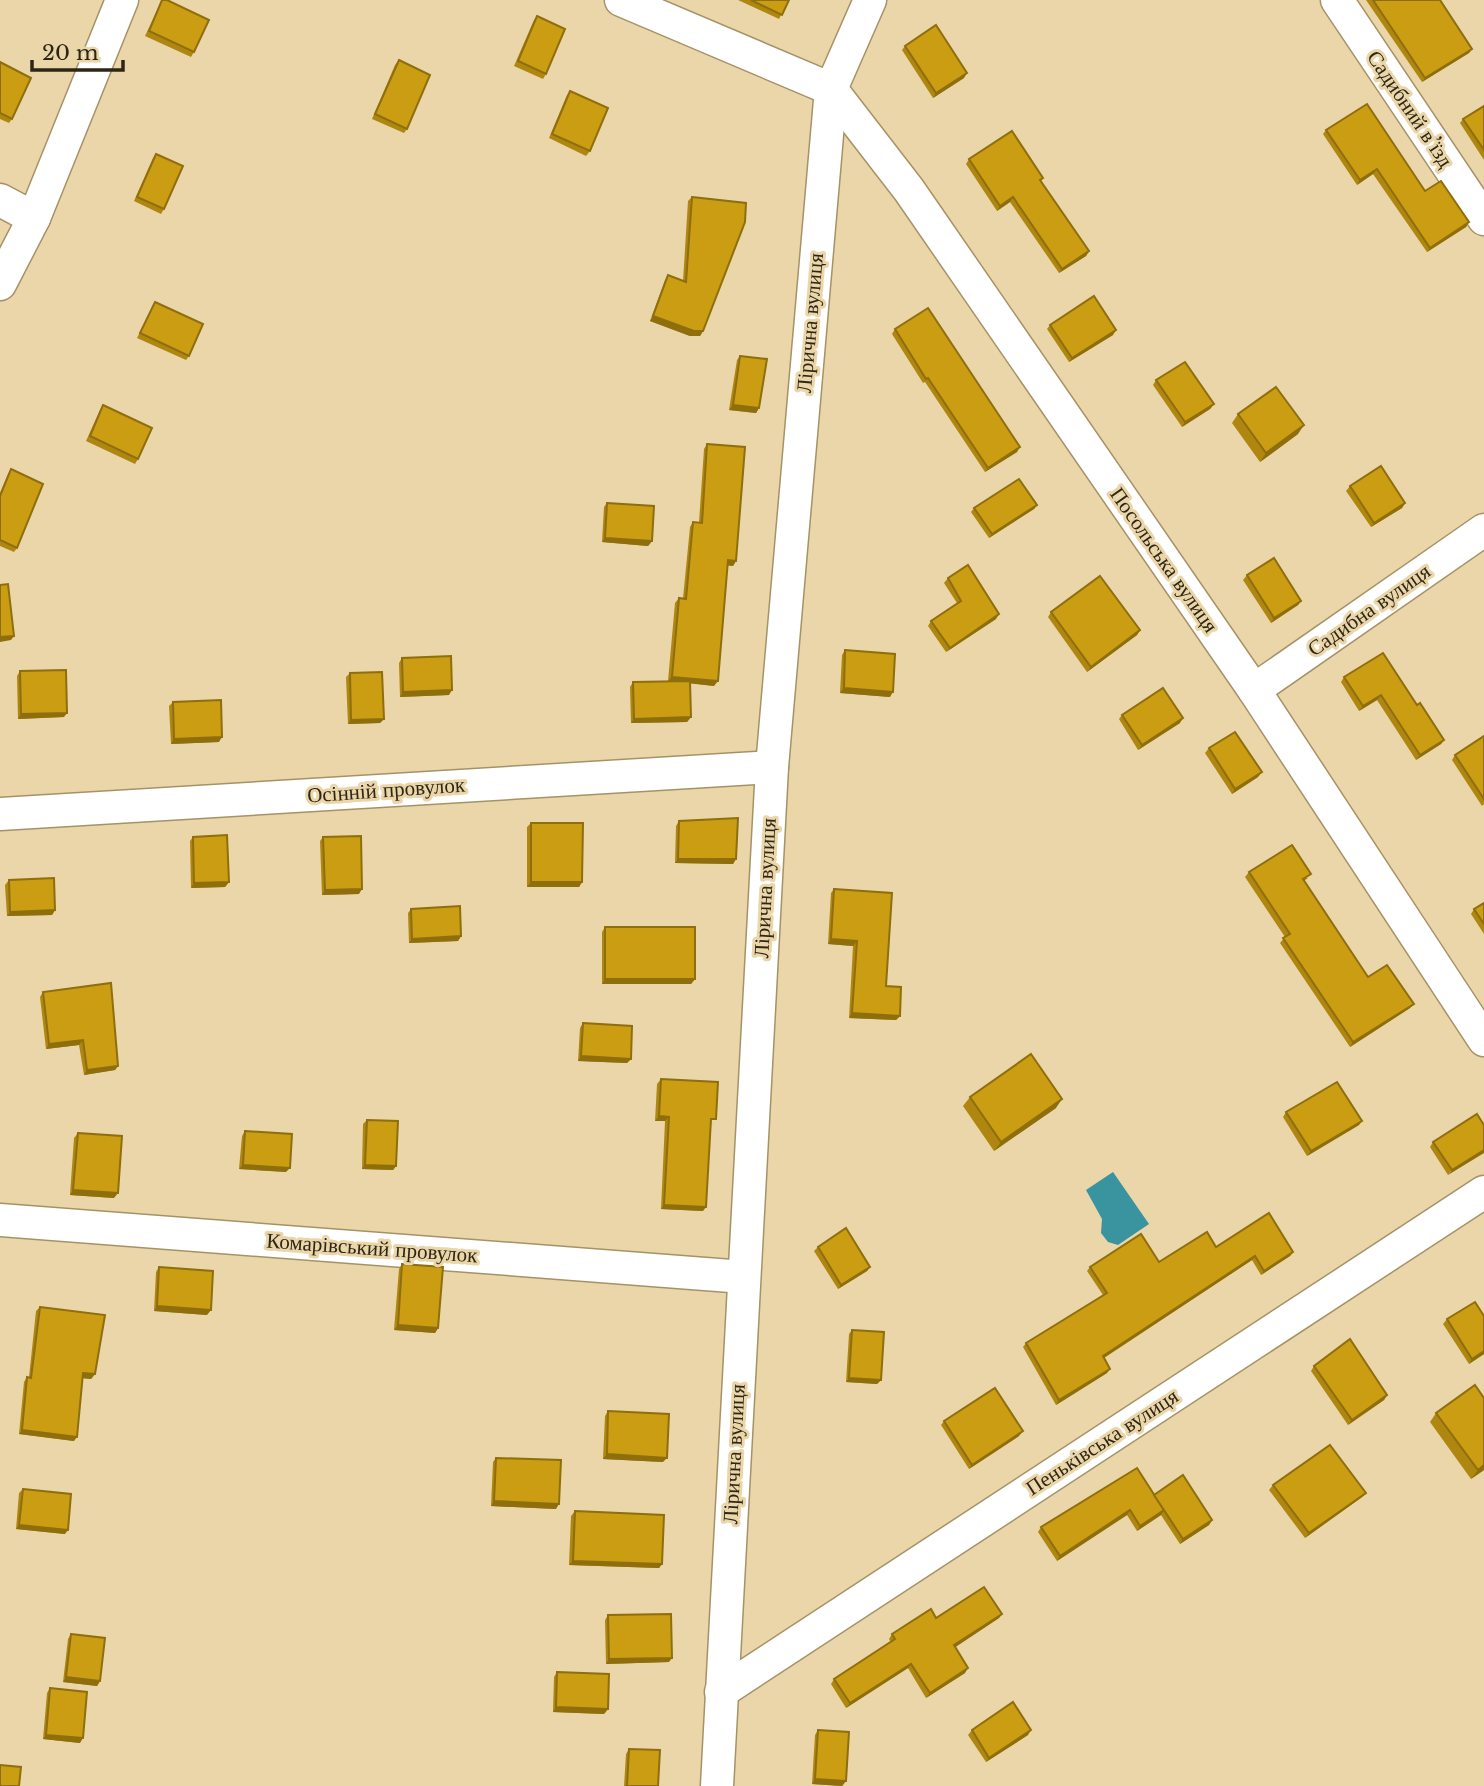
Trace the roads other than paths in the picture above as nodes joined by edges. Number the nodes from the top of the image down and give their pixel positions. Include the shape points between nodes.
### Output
1 (122, 0) edge
2 (621, 0) edge
3 (870, 0) edge
4 (1337, 0) edge
5 (831, 89) junction
6 (0, 200) edge
7 (34, 218) junction
8 (1484, 219) edge
9 (0, 284) edge
10 (1484, 530) edge
11 (1254, 690) junction
12 (772, 767) junction
13 (0, 814) edge
14 (1484, 1040) edge
15 (1484, 1192) edge
16 (0, 1220) edge
17 (744, 1277) junction
18 (721, 1692) junction
19 (717, 1786) edge

1 - 7 street
2 - 5 street
3 - 5 street, Лірична вулиця
4 - 8 street, Садибний в’їзд
5 - 11 street, Посольська вулиця via 909,190
5 - 12 street, Лірична вулиця
6 - 7 street
7 - 9 street
10 - 11 street, Садибна вулиця
11 - 14 street, Посольська вулиця
12 - 13 street, Осінній провулок
12 - 17 street, Лірична вулиця
15 - 18 street, Пеньківська вулиця
16 - 17 street, Комарівський провулок
17 - 18 street, Лірична вулиця
18 - 19 street, Лірична вулиця

